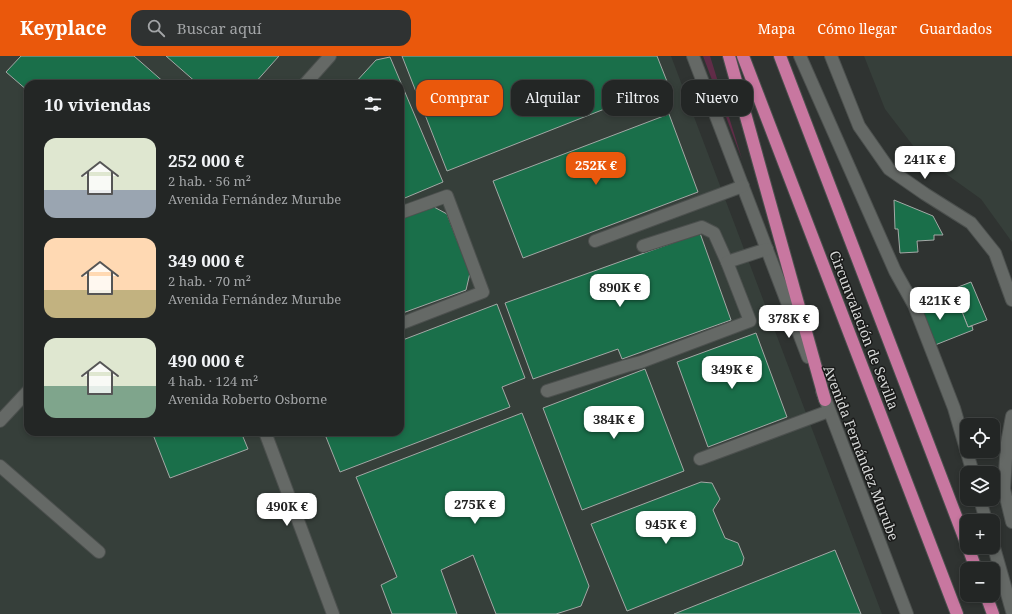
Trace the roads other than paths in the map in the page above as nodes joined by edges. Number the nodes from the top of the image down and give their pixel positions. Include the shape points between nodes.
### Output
1 (330, 56) edge
2 (693, 56) edge
3 (728, 56) edge
4 (743, 56) edge
5 (780, 56) edge
6 (800, 56) edge
7 (831, 56) edge
8 (308, 80) edge
9 (743, 186) junction
10 (404, 212) edge
11 (595, 241) dead end
12 (642, 246) dead end
13 (767, 249) junction
14 (727, 262) junction
15 (1012, 300) edge
16 (404, 322) edge
17 (547, 391) dead end
18 (24, 395) edge
19 (827, 405) junction
20 (1012, 416) edge
21 (0, 422) edge
22 (266, 436) edge
23 (700, 459) dead end
24 (0, 466) edge
25 (971, 466) edge
26 (1012, 522) edge
27 (960, 528) edge
28 (99, 552) dead end
29 (996, 554) edge
30 (989, 602) edge
31 (1012, 611) edge
32 (333, 614) edge
33 (907, 614) edge
34 (956, 614) edge
35 (993, 614) edge

1 - 8 street
2 - 9 street, Avenida Fernández Murube
3 - 19 highway
4 - 34 highway, Circunvalación de Sevilla
5 - 27 highway, Circunvalación de Sevilla
6 - 25 street via 895,271 914,305 954,408
7 - 15 street via 859,126 889,169 971,223 995,253
9 - 11 street
9 - 13 street, Avenida Fernández Murube
10 - 16 street via 447,196 483,292
12 - 14 street via 702,227 714,233
13 - 14 street
13 - 19 street, Avenida Fernández Murube
14 - 17 street via 750,321 641,362
18 - 21 street
19 - 23 street
19 - 33 street, Avenida Fernández Murube
20 - 26 street via 1006,443 1004,489
22 - 32 street
24 - 28 street
29 - 31 street
30 - 35 highway

